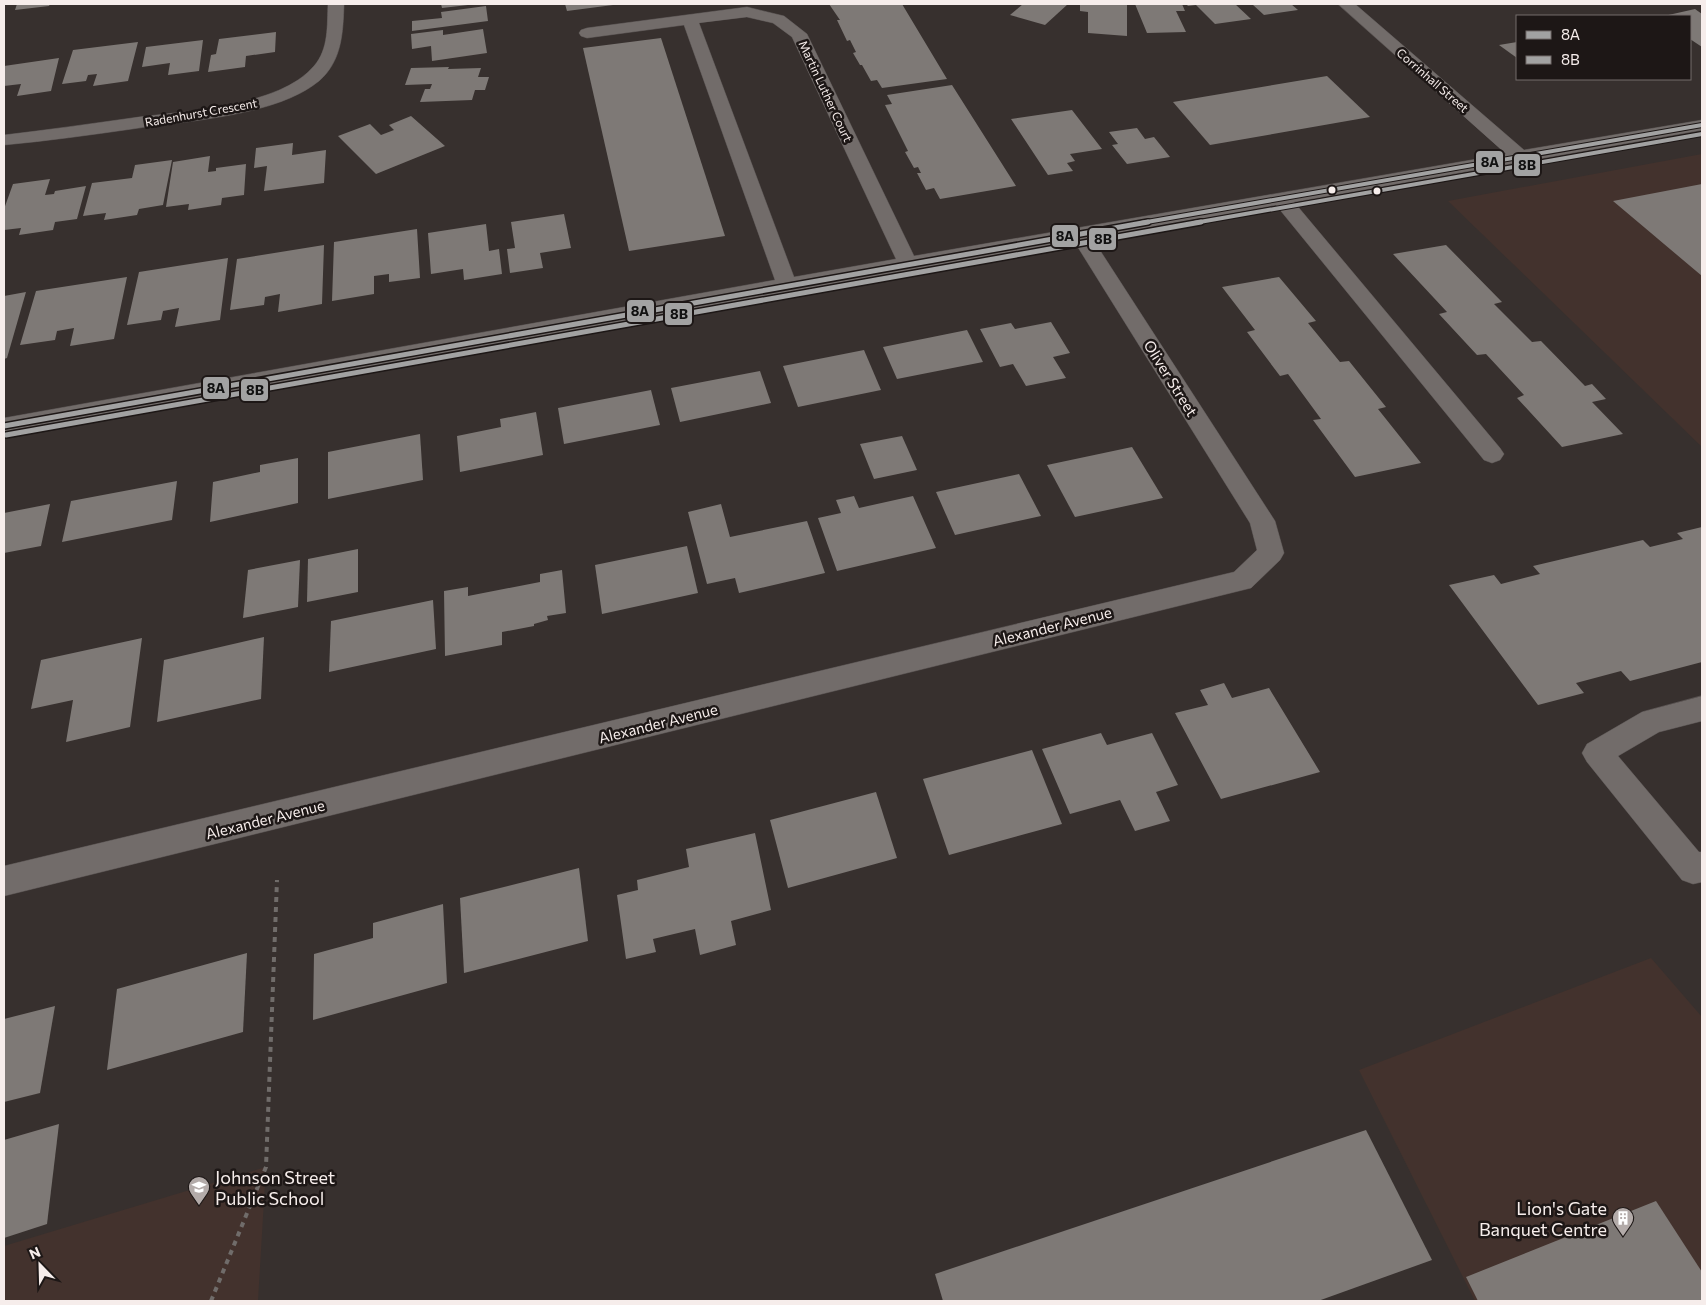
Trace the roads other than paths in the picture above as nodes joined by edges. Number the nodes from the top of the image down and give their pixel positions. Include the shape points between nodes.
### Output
1 (336, 4) edge
2 (1346, 4) edge
3 (690, 19) junction
4 (587, 33) dead end
5 (1702, 125) edge
6 (4, 140) edge
7 (1521, 157) junction
8 (1281, 199) junction
9 (1080, 234) junction
10 (908, 264) junction
11 (787, 285) junction
12 (4, 426) edge
13 (1492, 454) dead end
14 (1262, 521) joint
15 (1702, 709) edge
16 (1702, 867) edge
17 (4, 881) edge

1 - 6 street, Radenhurst Crescent via 332,52 312,78 277,96 236,108
2 - 7 street, Corrinhall Street
3 - 4 street, Martin Luther Court
3 - 10 street, Martin Luther Court via 746,12 778,19 799,34
3 - 11 street
5 - 7 street
7 - 8 street
8 - 9 street
8 - 13 street
9 - 10 street
9 - 14 street, Oliver Street
10 - 11 street
11 - 12 street
14 - 17 street, Alexander Avenue via 1271,553 1242,581
15 - 16 street via 1652,721 1597,753 1693,869

